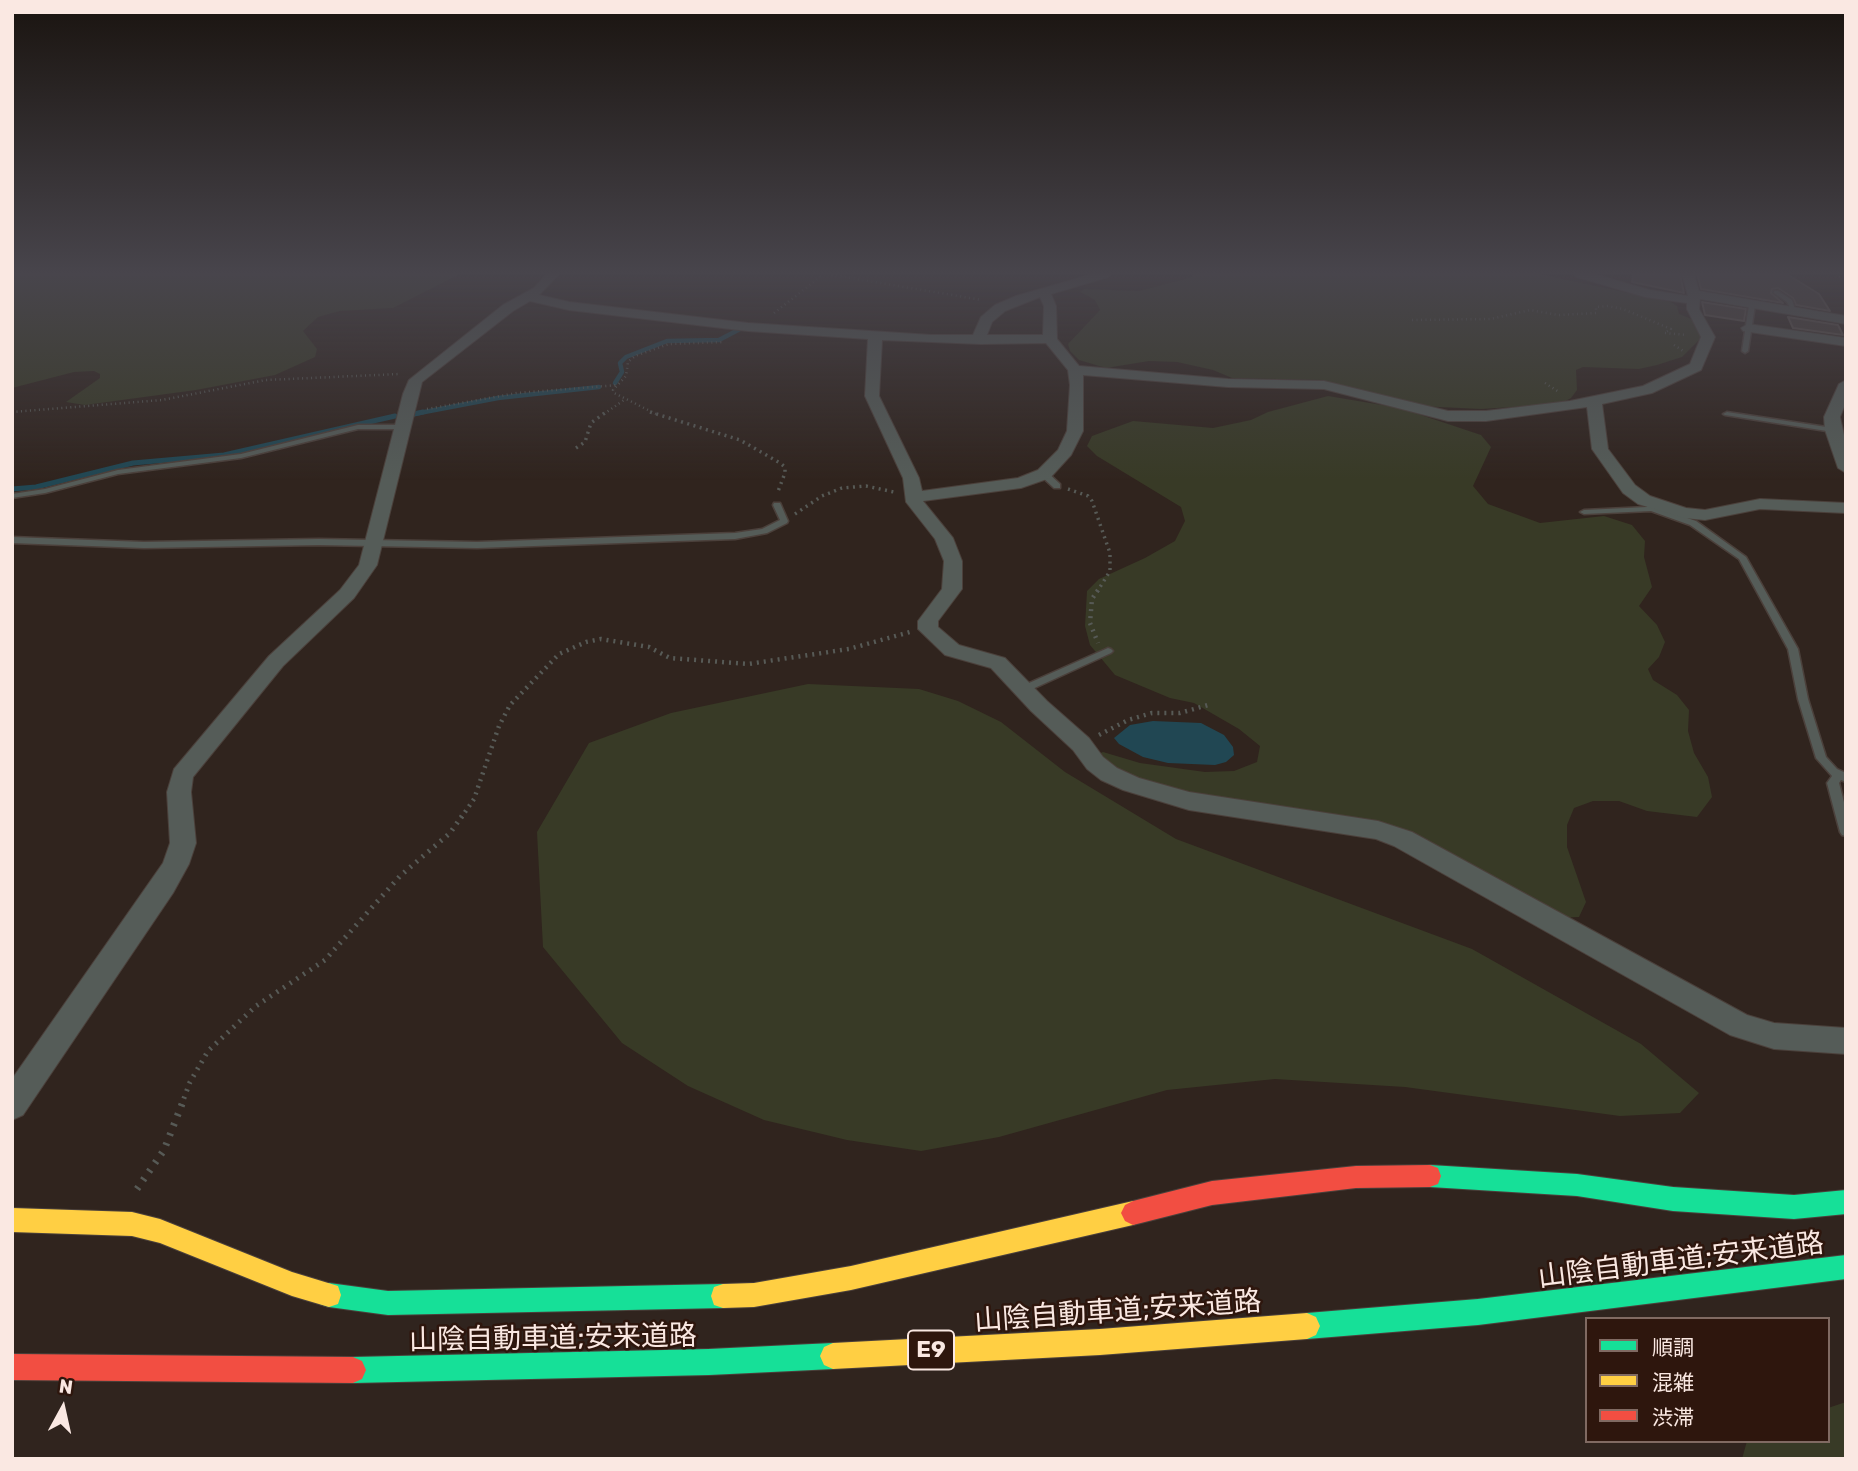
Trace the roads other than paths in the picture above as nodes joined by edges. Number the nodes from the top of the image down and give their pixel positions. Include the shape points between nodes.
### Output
1 (462, 343) edge
2 (875, 343) edge
3 (1053, 343) edge
4 (1706, 343) edge
5 (1746, 343) edge
6 (1745, 351) dead end
7 (1075, 370) junction
8 (1846, 384) edge
9 (1594, 402) junction
10 (1842, 402) edge
11 (1727, 414) dead end
12 (403, 420) junction
13 (1833, 430) junction
14 (1846, 468) edge
15 (1044, 474) junction
16 (1057, 486) road end
17 (12, 496) edge
18 (914, 497) junction
19 (777, 505) road end
20 (1652, 505) junction
21 (1846, 508) edge
22 (1584, 512) dead end
23 (12, 540) edge
24 (374, 543) junction
25 (1106, 651) road end
26 (1024, 689) junction
27 (1842, 777) edge
28 (1846, 832) edge
29 (1846, 1041) edge
30 (15, 1097) edge
31 (1846, 1202) edge
32 (12, 1220) edge
33 (1846, 1267) edge
34 (12, 1367) edge

1 - 12 street via 421,373
2 - 18 street via 871,391 911,478
3 - 7 street
4 - 9 street via 1696,367 1647,390
5 - 6 lane
7 - 9 street via 1228,383 1324,385 1448,416 1486,416
7 - 15 street via 1075,431 1065,452
8 - 10 street
9 - 20 street via 1600,449 1629,489
10 - 13 street via 1832,417
11 - 13 lane
12 - 17 lane via 241,456 118,472
12 - 24 street
13 - 14 street
15 - 16 lane
15 - 18 street via 996,488
18 - 26 street via 944,538 953,561 952,589 927,625 931,633 952,650 998,663
19 - 24 lane via 784,521 735,536
20 - 21 street via 1705,515 1760,504
20 - 22 lane
20 - 27 lane via 1693,523 1742,557 1793,649 1821,758
23 - 24 lane via 125,545
24 - 30 street via 356,585 276,661 183,775 179,792 183,843 176,864
25 - 26 lane
26 - 29 street via 1109,774 1189,801 1378,830 1404,839 1740,1026 1773,1036
27 - 28 lane via 1833,783
31 - 32 main road via 1794,1207 1472,1177 1356,1177 1212,1193 851,1278 754,1295 388,1303 339,1298 292,1284 160,1231 115,1223
33 - 34 main road, 山陰自動車道;安来道路 / E9 via 1478,1312 1100,1342 709,1362 316,1371

